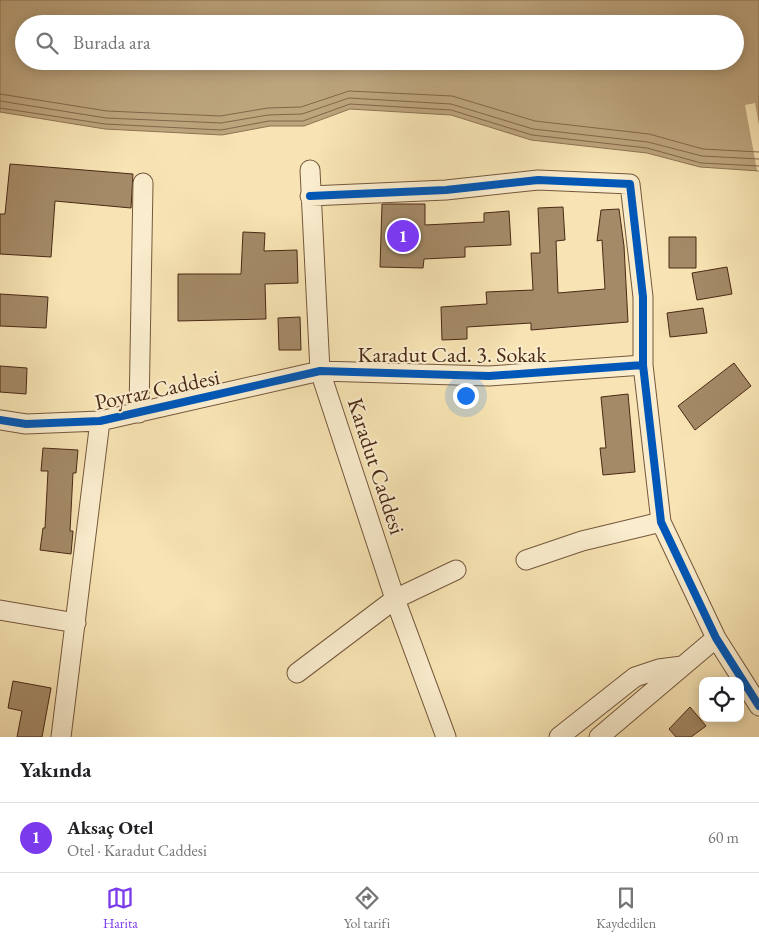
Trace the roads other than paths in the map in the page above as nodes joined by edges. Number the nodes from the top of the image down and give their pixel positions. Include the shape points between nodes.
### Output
1 (310, 170) dead end
2 (143, 183) dead end
3 (310, 196) junction
4 (643, 365) junction
5 (320, 371) junction
6 (139, 413) junction
7 (0, 420) edge
8 (100, 421) junction
9 (661, 522) junction
10 (526, 560) dead end
11 (456, 570) dead end
12 (395, 599) junction
13 (0, 610) edge
14 (76, 622) junction
15 (716, 638) junction
16 (682, 666) junction
17 (297, 673) dead end
18 (759, 706) edge
19 (61, 737) edge
20 (446, 737) edge
21 (559, 737) edge
22 (599, 737) edge

1 - 3 street, Karadut Caddesi
2 - 6 street
3 - 4 street via 446,190 538,180 630,184 643,297
3 - 5 street, Karadut Caddesi
4 - 5 street, Karadut Cad. 3. Sokak via 489,376
4 - 9 street
5 - 6 street, Poyraz Caddesi
5 - 12 street, Karadut Caddesi
6 - 8 street, Poyraz Caddesi
7 - 8 street, Poyraz Caddesi via 26,424
8 - 14 street
9 - 10 street via 582,540
9 - 15 street
11 - 12 street
12 - 17 street
12 - 20 street, Karadut Caddesi
13 - 14 street
14 - 19 street
15 - 16 street
15 - 18 street
16 - 21 street via 635,677
16 - 22 street

